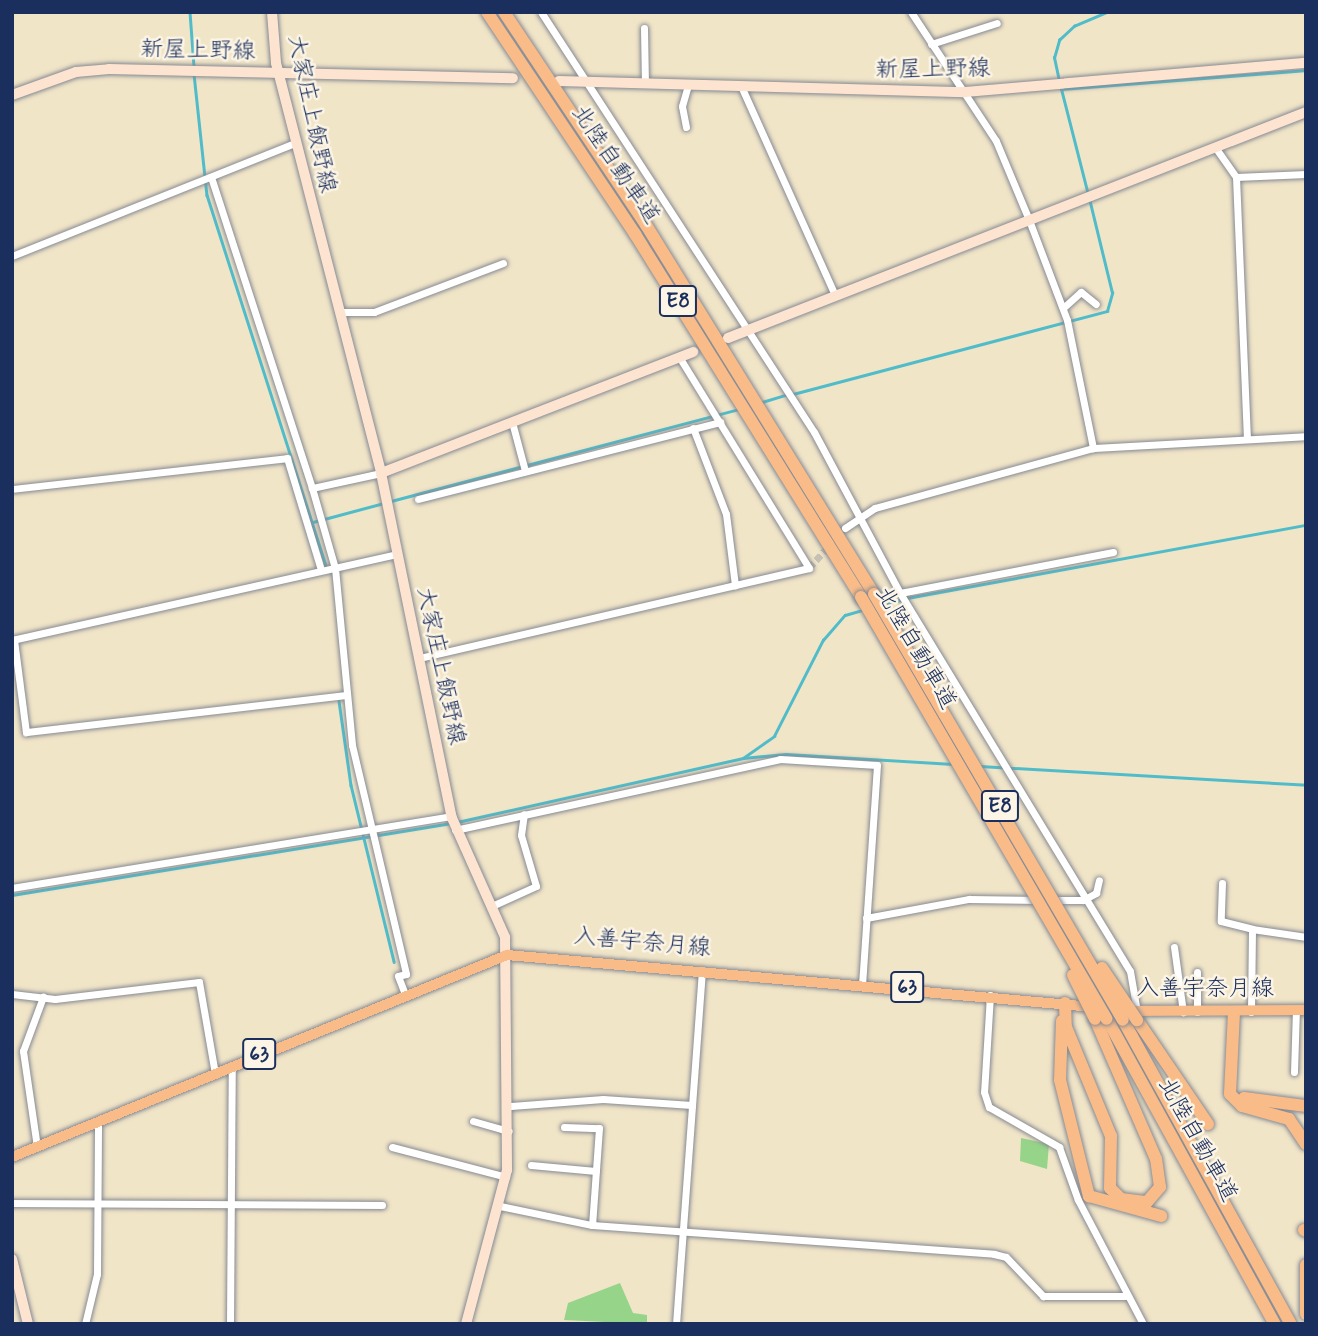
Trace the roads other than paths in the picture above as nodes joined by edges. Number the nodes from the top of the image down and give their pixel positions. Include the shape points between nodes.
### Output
1 (272, 12) edge
2 (487, 12) edge
3 (504, 12) edge
4 (541, 12) edge
5 (911, 12) edge
6 (997, 23) dead end
7 (643, 28) dead end
8 (931, 44) junction
9 (1306, 64) edge
10 (278, 72) junction
11 (513, 78) dead end
12 (559, 80) dead end
13 (587, 82) junction
14 (645, 83) junction
15 (688, 85) junction
16 (741, 86) junction
17 (13, 91) edge
18 (965, 92) junction
19 (1306, 112) edge
20 (686, 127) dead end
21 (295, 143) junction
22 (1215, 147) junction
23 (1306, 174) edge
24 (211, 177) junction
25 (1237, 177) junction
26 (1029, 220) junction
27 (12, 256) edge
28 (503, 263) dead end
29 (835, 295) junction
30 (1096, 304) dead end
31 (1063, 308) junction
32 (339, 312) junction
33 (748, 330) junction
34 (728, 338) dead end
35 (693, 352) dead end
36 (679, 357) junction
37 (512, 422) junction
38 (720, 422) junction
39 (693, 428) junction
40 (1306, 436) edge
41 (1247, 439) junction
42 (1093, 448) junction
43 (525, 471) junction
44 (381, 473) junction
45 (312, 488) junction
46 (12, 489) edge
47 (418, 499) dead end
48 (859, 515) junction
49 (845, 528) dead end
50 (1113, 552) dead end
51 (398, 554) junction
52 (335, 568) junction
53 (321, 570) junction
54 (735, 585) junction
55 (900, 593) junction
56 (13, 640) edge
57 (419, 658) junction
58 (347, 695) junction
59 (524, 814) junction
60 (452, 816) junction
61 (372, 829) junction
62 (455, 831) junction
63 (1043, 880) junction
64 (1099, 880) dead end
65 (1222, 883) dead end
66 (12, 888) edge
67 (1083, 900) junction
68 (494, 905) junction
69 (866, 918) junction
70 (1252, 929) junction
71 (1306, 937) edge
72 (1174, 947) dead end
73 (508, 955) junction
74 (702, 969) junction
75 (1197, 972) dead end
76 (862, 983) junction
77 (12, 993) edge
78 (405, 995) junction
79 (990, 995) junction
80 (43, 997) junction
81 (1065, 1003) junction
82 (1301, 1010) edge
83 (1234, 1012) junction
84 (1251, 1012) junction
85 (1184, 1013) junction
86 (1197, 1013) junction
87 (1137, 1016) junction
88 (1101, 1019) junction
89 (232, 1066) junction
90 (1294, 1072) dead end
91 (215, 1074) junction
92 (692, 1105) junction
93 (512, 1106) junction
94 (1306, 1106) edge
95 (472, 1121) dead end
96 (98, 1123) junction
97 (1208, 1124) dead end
98 (564, 1126) dead end
99 (510, 1131) junction
100 (1306, 1144) edge
101 (37, 1147) junction
102 (392, 1147) dead end
103 (12, 1157) edge
104 (531, 1165) dead end
105 (596, 1171) junction
106 (506, 1177) junction
107 (12, 1203) edge
108 (96, 1204) junction
109 (382, 1205) dead end
110 (233, 1206) junction
111 (500, 1206) junction
112 (1145, 1213) junction
113 (1161, 1216) dead end
114 (592, 1225) junction
115 (1161, 1231) dead end
116 (682, 1232) junction
117 (12, 1259) edge
118 (1306, 1265) edge
119 (1125, 1296) junction
120 (1306, 1314) edge
121 (28, 1324) edge
122 (85, 1324) edge
123 (230, 1324) edge
124 (466, 1324) edge
125 (676, 1324) edge
126 (1143, 1324) edge
127 (1275, 1324) edge
128 (1291, 1324) edge

1 - 10 main road, 大家庄上飯野線
2 - 88 highway, 北陸自動車道 / E8, bridge via 635,234 861,597 1027,881
3 - 63 highway, 北陸自動車道 / E8, bridge via 653,236 874,593
4 - 13 street
5 - 8 street
6 - 8 street
7 - 14 street
8 - 18 street
9 - 18 main road, 新屋上野線
10 - 11 main road, 新屋上野線
10 - 17 main road, 新屋上野線 via 109,69 76,72
10 - 21 main road, 大家庄上飯野線
12 - 13 main road, 新屋上野線
13 - 14 main road, 新屋上野線
13 - 33 street
14 - 15 main road, 新屋上野線
15 - 16 main road, 新屋上野線
15 - 20 street via 682,106
16 - 18 main road, 新屋上野線
16 - 29 street
18 - 26 street via 996,141
19 - 22 main road
21 - 24 street
21 - 32 main road, 大家庄上飯野線
22 - 25 street
22 - 26 main road
23 - 25 street
24 - 27 street
24 - 45 street
25 - 41 street
26 - 29 main road
26 - 31 street
28 - 32 street via 374,313
29 - 33 main road
30 - 31 street via 1081,292
31 - 42 street
32 - 44 main road, 大家庄上飯野線
33 - 34 main road
33 - 48 street
35 - 36 main road
36 - 37 main road
36 - 38 street
37 - 43 street
37 - 44 main road
38 - 39 street
38 - 54 street via 809,568
39 - 43 street
39 - 54 street via 726,514
40 - 41 street
41 - 42 street
42 - 48 street
43 - 47 street
44 - 45 street
44 - 51 main road, 大家庄上飯野線
45 - 52 street
46 - 53 street via 287,458
48 - 49 street
48 - 55 street
50 - 55 street
51 - 52 street
51 - 57 main road, 大家庄上飯野線
52 - 53 street
52 - 58 street
53 - 56 street
54 - 57 street
55 - 67 street
56 - 58 street via 26,732
57 - 60 main road, 大家庄上飯野線
58 - 61 street
59 - 62 street
59 - 68 street via 521,835 536,886
59 - 69 street via 780,759 877,765
60 - 61 street
60 - 62 main road, 大家庄上飯野線
61 - 66 street
61 - 78 street via 406,974 398,976
62 - 68 main road, 大家庄上飯野線
63 - 87 highway, bridge
63 - 128 highway, 北陸自動車道 / E8, bridge
64 - 67 street via 1096,893
65 - 70 street via 1221,920
67 - 69 street via 969,899
67 - 87 street via 1130,971
68 - 73 main road, 大家庄上飯野線
69 - 76 street
70 - 71 street
70 - 84 street
72 - 85 street
73 - 74 main road, 入善宇奈月線 / 63
73 - 78 main road, 入善宇奈月線 / 63
73 - 93 main road, 大家庄上飯野線
74 - 76 main road, 入善宇奈月線 / 63
74 - 92 street
75 - 86 street
76 - 79 main road, 入善宇奈月線 / 63
77 - 80 street
78 - 89 main road, 入善宇奈月線 / 63
79 - 81 main road, 入善宇奈月線 / 63
79 - 119 street via 984,1091 989,1107 1059,1147
80 - 91 street via 199,982
80 - 101 street via 23,1051
81 - 87 main road, 入善宇奈月線 / 63
81 - 88 highway via 1066,1027 1111,1136 1110,1188 1121,1199 1147,1202 1160,1186 1156,1159
81 - 112 highway via 1060,1080 1085,1186 1096,1202
82 - 84 main road, 入善宇奈月線 / 63
82 - 90 street
83 - 84 main road, 入善宇奈月線 / 63
83 - 86 main road, 入善宇奈月線 / 63
83 - 94 highway via 1233,1087 1253,1101
83 - 100 highway via 1230,1094 1242,1105 1289,1119
85 - 86 main road, 入善宇奈月線 / 63
85 - 87 main road, 入善宇奈月線 / 63
87 - 97 highway
88 - 127 highway, 北陸自動車道 / E8
89 - 91 main road, 入善宇奈月線 / 63
89 - 110 street
91 - 96 main road, 入善宇奈月線 / 63
92 - 93 street via 603,1099
92 - 116 street
93 - 99 main road, 大家庄上飯野線
95 - 99 street
96 - 101 main road, 入善宇奈月線 / 63
96 - 108 street
98 - 105 street via 600,1128
99 - 106 main road, 大家庄上飯野線
101 - 103 main road, 入善宇奈月線 / 63
102 - 106 street
104 - 105 street
105 - 114 street
106 - 111 main road, 大家庄上飯野線
107 - 108 street
108 - 110 street
108 - 122 street via 97,1274
109 - 110 street
110 - 123 street
111 - 114 street
111 - 124 main road, 大家庄上飯野線
112 - 113 highway
112 - 115 highway
114 - 116 street
116 - 119 street via 994,1254 1006,1257 1043,1296
116 - 125 street
117 - 121 main road
118 - 120 highway
119 - 126 street

